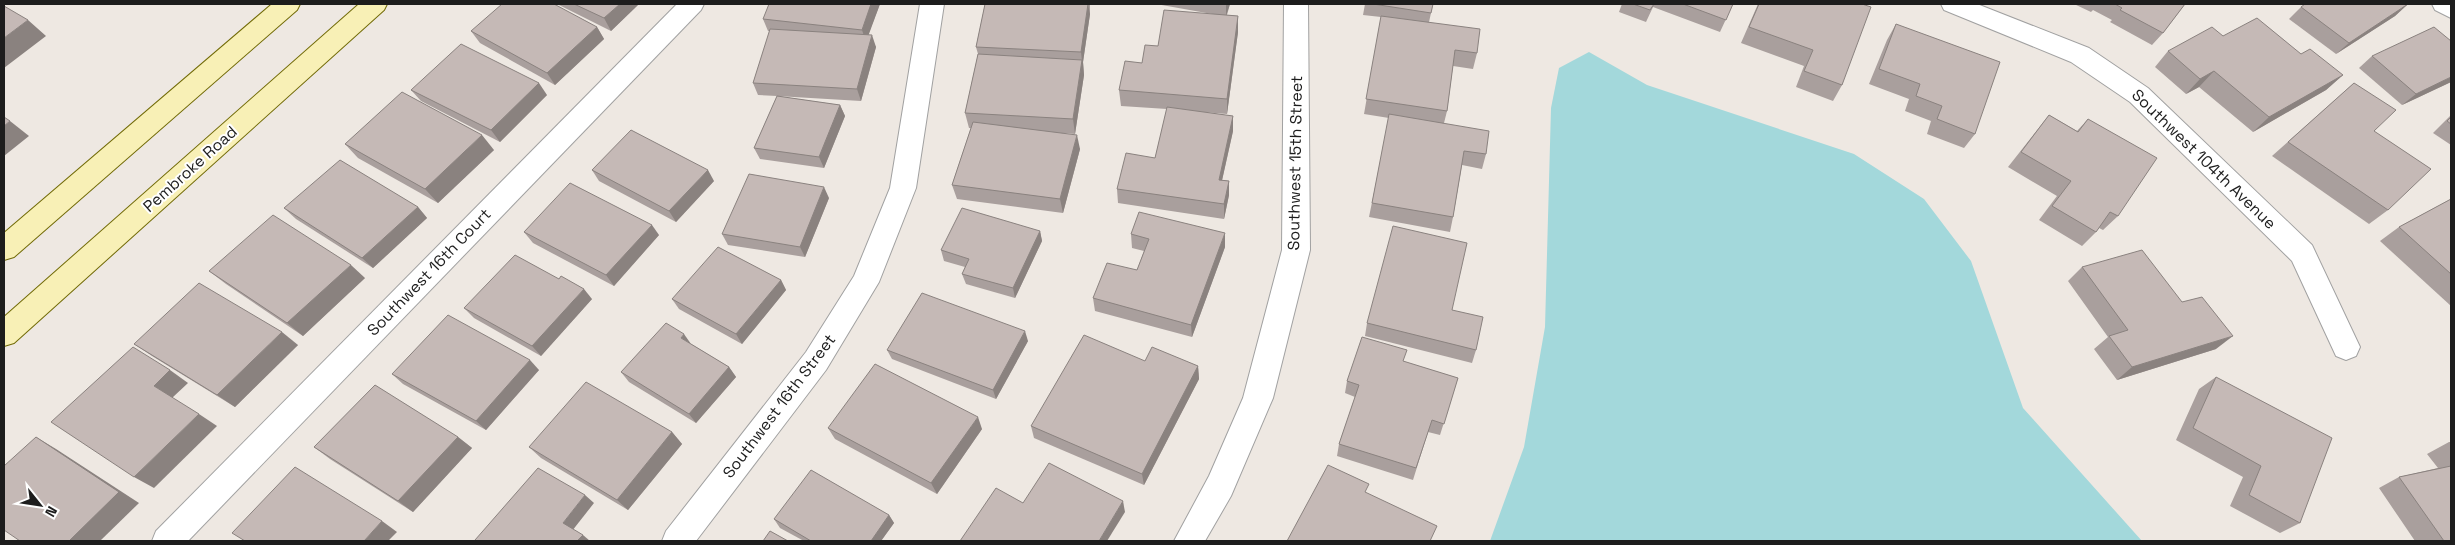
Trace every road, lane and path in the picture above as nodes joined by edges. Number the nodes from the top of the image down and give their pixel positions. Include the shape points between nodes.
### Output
1 (288, 4) edge
2 (375, 4) edge
3 (692, 4) edge
4 (932, 4) edge
5 (1296, 4) edge
6 (1953, 4) edge
7 (2444, 4) edge
8 (1986, 9) edge
9 (2451, 9) edge
10 (4, 249) edge
11 (4, 334) edge
12 (2346, 347) dead end
13 (167, 541) edge
14 (677, 541) edge
15 (1189, 541) edge

1 - 10 main road
2 - 11 main road, Pembroke Road
3 - 13 street, Southwest 16th Court
4 - 14 street, Southwest 16th Street via 903,188 865,282 816,361
5 - 15 street, Southwest 15th Street via 1296,250 1258,398 1220,486
6 - 8 street, Southwest 104th Avenue
7 - 9 street
8 - 12 street, Southwest 104th Avenue via 2080,55 2139,95 2302,252

